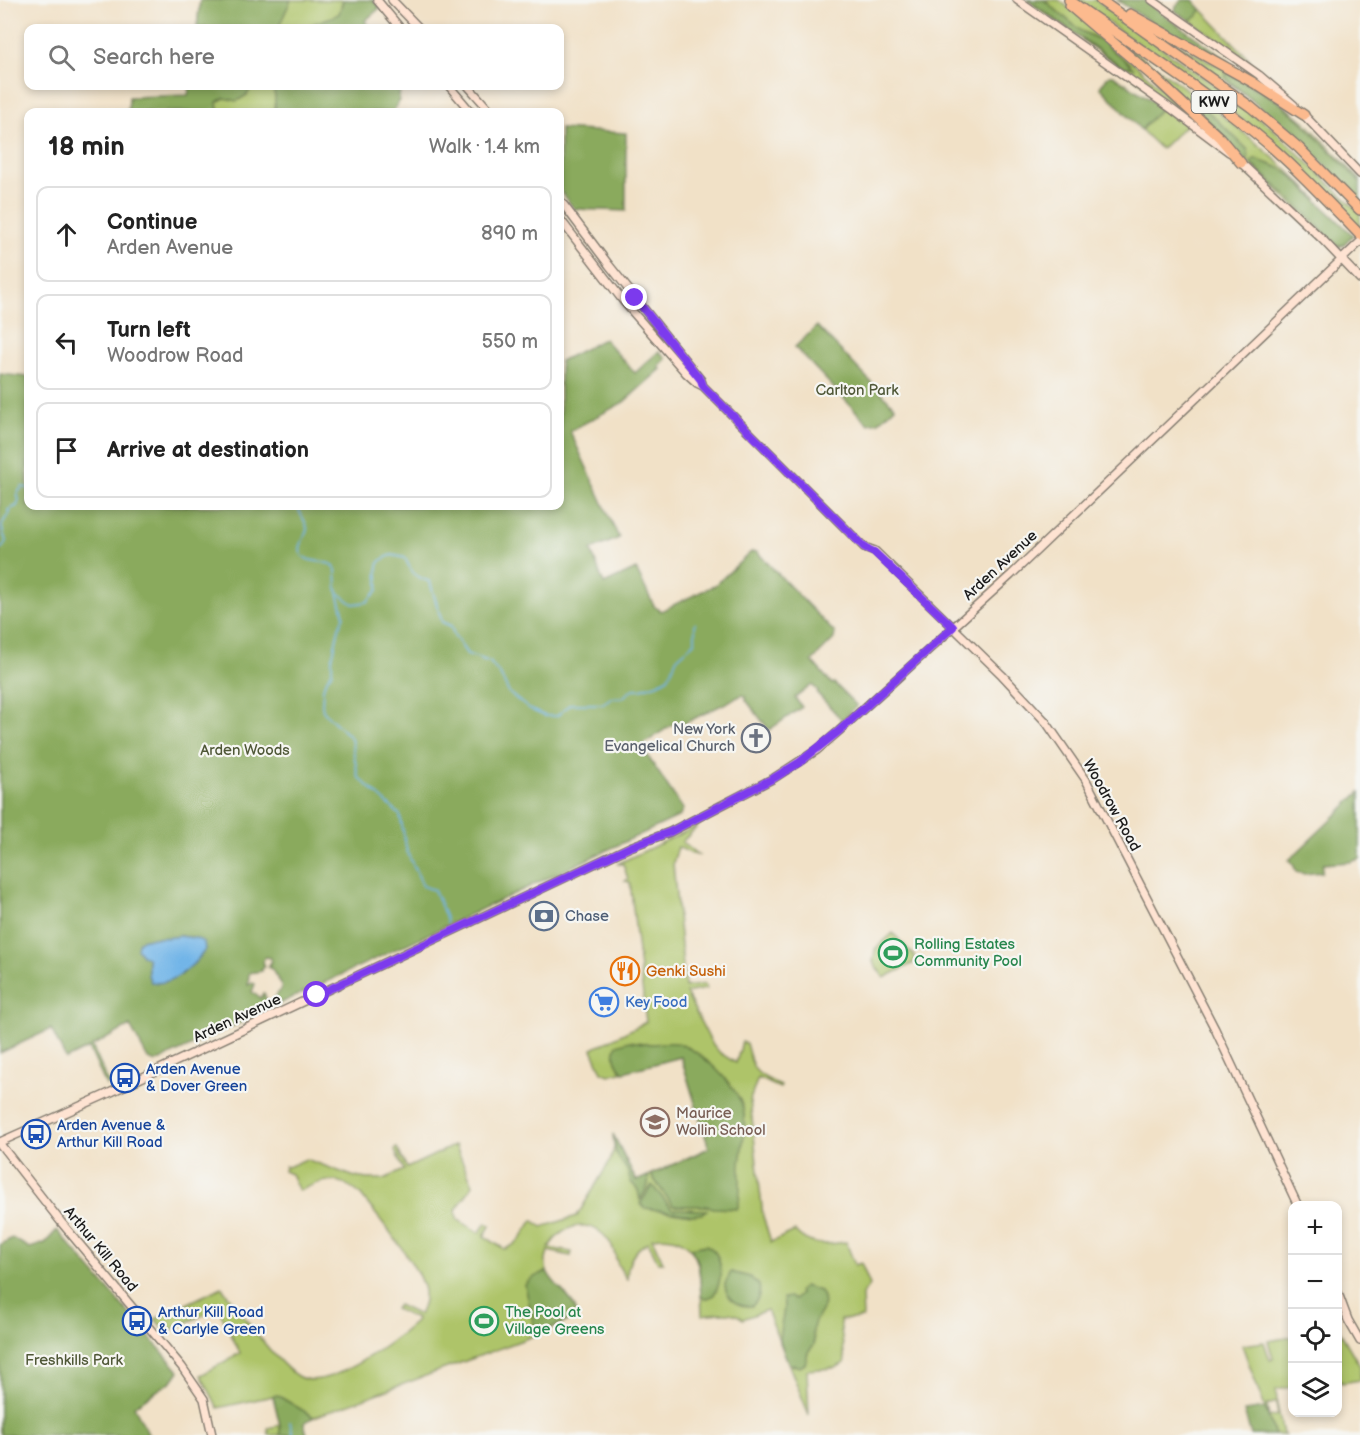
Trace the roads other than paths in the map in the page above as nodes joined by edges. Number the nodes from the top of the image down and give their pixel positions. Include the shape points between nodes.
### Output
1 (377, 0) edge
2 (392, 0) edge
3 (1017, 0) edge
4 (1064, 0) edge
5 (1069, 0) edge
6 (1100, 0) edge
7 (1108, 0) edge
8 (1152, 0) edge
9 (397, 24) edge
10 (415, 24) edge
11 (452, 90) edge
12 (472, 90) edge
13 (468, 108) edge
14 (487, 108) edge
15 (1304, 116) junction
16 (1241, 163) junction
17 (1360, 174) edge
18 (564, 205) edge
19 (1360, 210) edge
20 (564, 224) edge
21 (1360, 235) edge
22 (1360, 242) edge
23 (1341, 260) junction
24 (1360, 279) edge
25 (703, 386) junction
26 (953, 627) junction
27 (0, 1143) edge
28 (1296, 1201) edge
29 (1342, 1304) edge
30 (1360, 1341) edge
31 (212, 1435) edge

1 - 9 street
2 - 10 street
3 - 16 street
4 - 16 highway via 1155,78 1220,138
5 - 21 highway, KWV via 1246,126 1299,172
6 - 19 highway, KWV via 1251,107 1299,148
7 - 15 highway
8 - 15 street via 1259,75
11 - 13 street
12 - 14 street
15 - 17 street
16 - 23 street
18 - 25 street, Woodrow Road
20 - 25 street, Woodrow Road via 666,351
22 - 23 street, Arden Avenue
23 - 24 street
23 - 26 street, Arden Avenue
25 - 26 street, Woodrow Road via 864,547
26 - 27 street, Arden Avenue via 817,750 774,778 670,832 630,847
26 - 28 street, Woodrow Road via 1046,722 1086,780 1215,1029
27 - 31 street, Arthur Kill Road via 182,1367 204,1400
29 - 30 street

